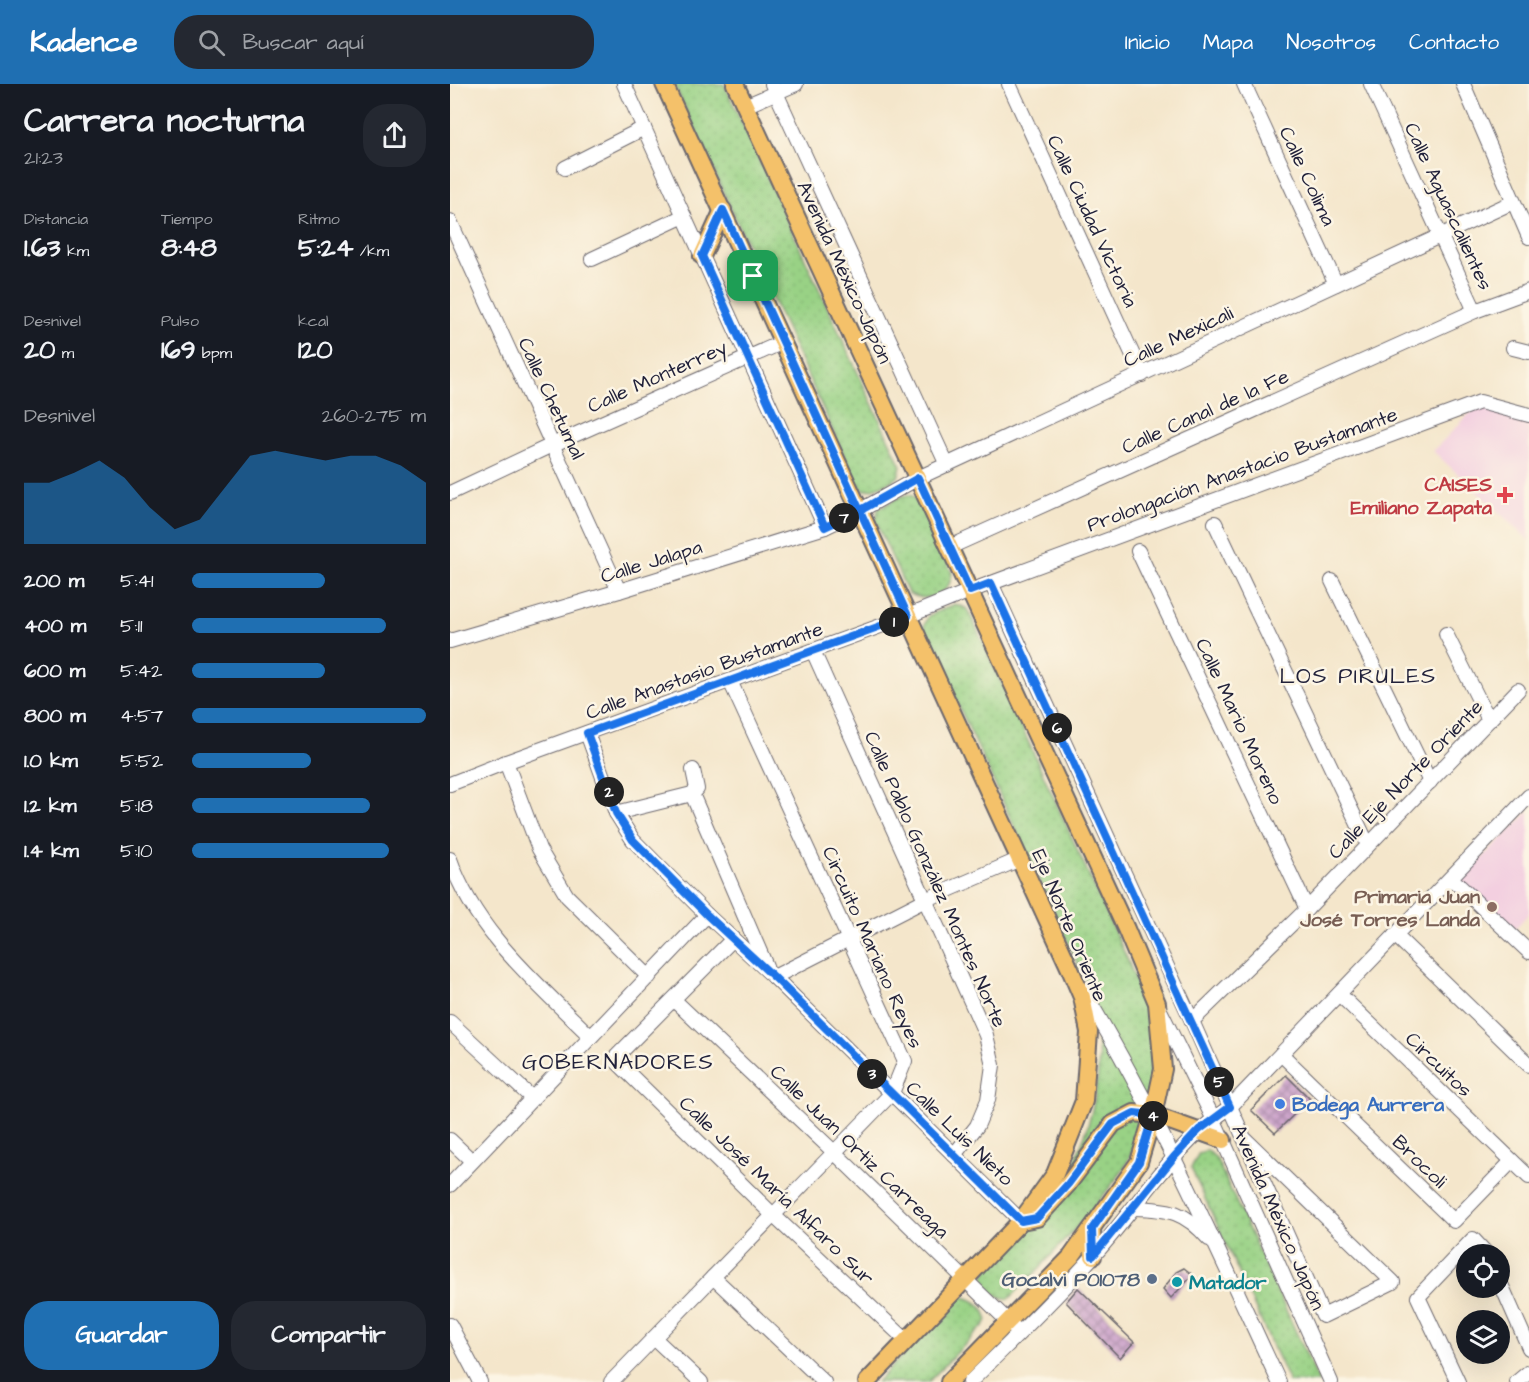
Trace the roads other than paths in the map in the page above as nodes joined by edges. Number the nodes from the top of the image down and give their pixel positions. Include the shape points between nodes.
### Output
1 (624, 84) edge
2 (664, 84) edge
3 (735, 84) edge
4 (796, 84) edge
5 (1009, 84) edge
6 (1244, 84) edge
7 (1371, 84) edge
8 (1463, 84) edge
9 (774, 89) edge
10 (745, 106) junction
11 (644, 128) junction
12 (565, 168) dead end
13 (1513, 202) junction
14 (723, 210) junction
15 (684, 216) junction
16 (450, 221) edge
17 (1441, 236) junction
18 (1529, 237) edge
19 (702, 256) junction
20 (592, 259) dead end
21 (1336, 284) junction
22 (1529, 291) edge
23 (1475, 311) junction
24 (783, 342) junction
25 (1513, 348) dead end
26 (1529, 352) edge
27 (748, 357) junction
28 (1142, 375) junction
29 (1529, 415) edge
30 (552, 445) junction
31 (947, 465) junction
32 (918, 478) junction
33 (450, 493) edge
34 (861, 510) junction
35 (1215, 523) dead end
36 (825, 527) junction
37 (950, 547) junction
38 (1138, 551) dead end
39 (1332, 581) dead end
40 (991, 583) junction
41 (619, 591) junction
42 (970, 591) junction
43 (908, 616) junction
44 (1446, 634) dead end
45 (450, 641) edge
46 (813, 651) junction
47 (730, 681) junction
48 (1518, 690) dead end
49 (1489, 720) junction
50 (587, 733) junction
51 (506, 762) junction
52 (693, 770) dead end
53 (1430, 782) junction
54 (450, 784) edge
55 (692, 794) junction
56 (1529, 796) edge
57 (616, 813) junction
58 (1368, 845) junction
59 (450, 859) edge
60 (1020, 859) junction
61 (1450, 878) junction
62 (925, 900) junction
63 (1307, 909) junction
64 (707, 915) junction
65 (1395, 936) junction
66 (848, 938) junction
67 (733, 939) junction
68 (1529, 952) edge
69 (1070, 969) junction
70 (771, 975) junction
71 (649, 977) junction
72 (1339, 994) junction
73 (674, 1000) junction
74 (1157, 1004) junction
75 (1192, 1021) junction
76 (450, 1022) edge
77 (590, 1036) junction
78 (1281, 1054) junction
79 (1529, 1065) edge
80 (892, 1094) junction
81 (532, 1098) junction
82 (1230, 1107) junction
83 (1153, 1115) junction
84 (1213, 1119) junction
85 (1199, 1130) junction
86 (1244, 1138) junction
87 (450, 1140) edge
88 (1223, 1140) junction
89 (834, 1152) junction
90 (954, 1155) junction
91 (1174, 1157) junction
92 (472, 1161) junction
93 (1512, 1161) junction
94 (1529, 1177) edge
95 (450, 1185) edge
96 (1134, 1208) junction
97 (773, 1215) junction
98 (1021, 1221) junction
99 (1092, 1229) junction
100 (1218, 1250) junction
101 (1093, 1256) junction
102 (1456, 1257) edge
103 (713, 1277) junction
104 (965, 1280) junction
105 (1507, 1298) edge
106 (450, 1325) edge
107 (1014, 1327) junction
108 (654, 1338) junction
109 (907, 1341) junction
110 (1529, 1348) edge
111 (968, 1363) junction
112 (1529, 1372) edge
113 (480, 1382) edge
114 (611, 1382) edge
115 (701, 1382) edge
116 (824, 1382) edge
117 (867, 1382) edge
118 (949, 1382) edge
119 (968, 1382) edge
120 (1279, 1382) edge
121 (1331, 1382) edge
122 (1458, 1382) edge
123 (1517, 1382) edge

1 - 11 street
2 - 14 main road
3 - 10 main road, Avenida México-Japón
4 - 9 street
5 - 28 street, Calle Ciudad Victoria
6 - 21 street, Calle Colima
7 - 17 street, Calle Aguascalientes
8 - 13 street
9 - 10 street
9 - 31 street
10 - 32 main road, Avenida México-Japón
11 - 12 street
11 - 15 street
13 - 17 street, Calle Mexicali
13 - 18 street
14 - 19 main road
14 - 24 main road
15 - 19 street
15 - 20 street
16 - 30 street, Calle Chetumal
17 - 21 street, Calle Mexicali
17 - 23 street, Calle Aguascalientes
19 - 27 street
21 - 28 street, Calle Mexicali
22 - 23 street, Calle Canal de la Fe
23 - 37 street, Calle Canal de la Fe
24 - 27 street, Calle Monterrey
24 - 34 main road
25 - 26 street
27 - 30 street, Calle Monterrey
27 - 36 street
28 - 31 street, Calle Mexicali
29 - 40 street, Prolongación Anastacio Bustamante via 1480,402
30 - 33 street, Calle Monterrey
30 - 41 street, Calle Chetumal
31 - 32 street, Calle Mexicali
32 - 34 street, Calle Mexicali
32 - 37 main road
34 - 36 street, Calle Jalapa
34 - 43 main road, Eje Norte Oriente
35 - 58 street
36 - 41 street, Calle Jalapa
37 - 42 main road
38 - 63 street, Calle Mario Moreno
39 - 53 street
40 - 42 street, Prolongación Anastacio Bustamante
40 - 75 street
41 - 45 street, Calle Jalapa
42 - 43 street, Calle Anastasio Bustamante
42 - 74 main road
43 - 46 street, Calle Anastasio Bustamante
43 - 60 main road, Eje Norte Oriente
44 - 49 street
46 - 47 street, Calle Anastasio Bustamante
46 - 62 street, Calle Pablo González Montes Norte
47 - 50 street, Calle Anastasio Bustamante
47 - 66 street, Circuito Mariano Reyes
48 - 49 street, Calle Eje Norte Oriente
49 - 53 street, Calle Eje Norte Oriente
50 - 51 street, Calle Anastasio Bustamante
50 - 57 street, Calle Luis Nieto
51 - 54 street, Calle Anastasio Bustamante
51 - 71 street via 539,849 567,896
52 - 55 street via 697,789
53 - 58 street, Calle Eje Norte Oriente
55 - 57 street
55 - 70 street, Calle Luis Nieto
56 - 61 street
57 - 64 street, Calle Luis Nieto via 633,840
58 - 63 street, Calle Eje Norte Oriente
59 - 77 street via 458,883 496,941
60 - 62 street
60 - 69 main road, Eje Norte Oriente
61 - 65 street
61 - 68 street
62 - 66 street
62 - 90 street, Calle Pablo González Montes Norte via 986,1035 993,1065 988,1100 977,1126
63 - 75 street, Calle Eje Norte Oriente
64 - 67 street, Calle Luis Nieto
64 - 71 street
65 - 72 street
65 - 79 street
66 - 70 street
66 - 80 street, Circuito Mariano Reyes via 905,1061
67 - 70 street, Calle Luis Nieto
67 - 73 street, Calle José María Alfaro Sur
69 - 83 street via 1118,1047
69 - 98 main road, Eje Norte Oriente via 1082,997 1089,1032 1084,1101 1055,1174
70 - 80 street, Calle Luis Nieto
71 - 77 street
72 - 78 street
72 - 93 street, Circuitos
73 - 89 street, Calle Juan Ortiz Carreaga
73 - 97 street, Calle José María Alfaro Sur via 614,1059
74 - 83 main road via 1163,1069
74 - 84 street, Avenida México Japón
75 - 82 street
76 - 81 street
77 - 81 street
78 - 82 street
78 - 93 street, Brocoli via 1454,1221
80 - 89 street, Circuito Mariano Reyes
80 - 90 street, Calle Luis Nieto
81 - 92 street
82 - 84 street
82 - 86 street
83 - 85 main road
83 - 91 street
83 - 98 main road via 1134,1113 1113,1124 1037,1218
83 - 99 main road via 1139,1162
84 - 85 street
84 - 88 street, Avenida México Japón
85 - 88 main road
85 - 91 street
86 - 86 street via 1323,1316 1393,1282 1368,1258
87 - 92 street
88 - 121 street, Avenida México Japón
89 - 97 street, Circuito Mariano Reyes
89 - 104 street, Calle Juan Ortiz Carreaga
90 - 98 street, Calle Luis Nieto
91 - 96 street
91 - 100 street
92 - 95 street
93 - 94 street, Circuitos
96 - 100 street via 1163,1209 1180,1215 1199,1228
96 - 101 street
97 - 103 street, Circuito Mariano Reyes
97 - 109 street, Calle José María Alfaro Sur
98 - 104 main road, Eje Norte Oriente
99 - 101 main road
99 - 107 main road
100 - 120 street
101 - 107 street
102 - 122 street via 1418,1297
103 - 108 street, Circuito Mariano Reyes
103 - 116 street
104 - 107 street, Calle Juan Ortiz Carreaga
104 - 109 main road, Eje Norte Oriente
105 - 110 street
106 - 113 street
107 - 111 main road
107 - 119 street
108 - 114 street, Circuito Mariano Reyes
108 - 115 street
109 - 117 main road, Eje Norte Oriente
111 - 118 main road
111 - 119 main road
112 - 123 street

